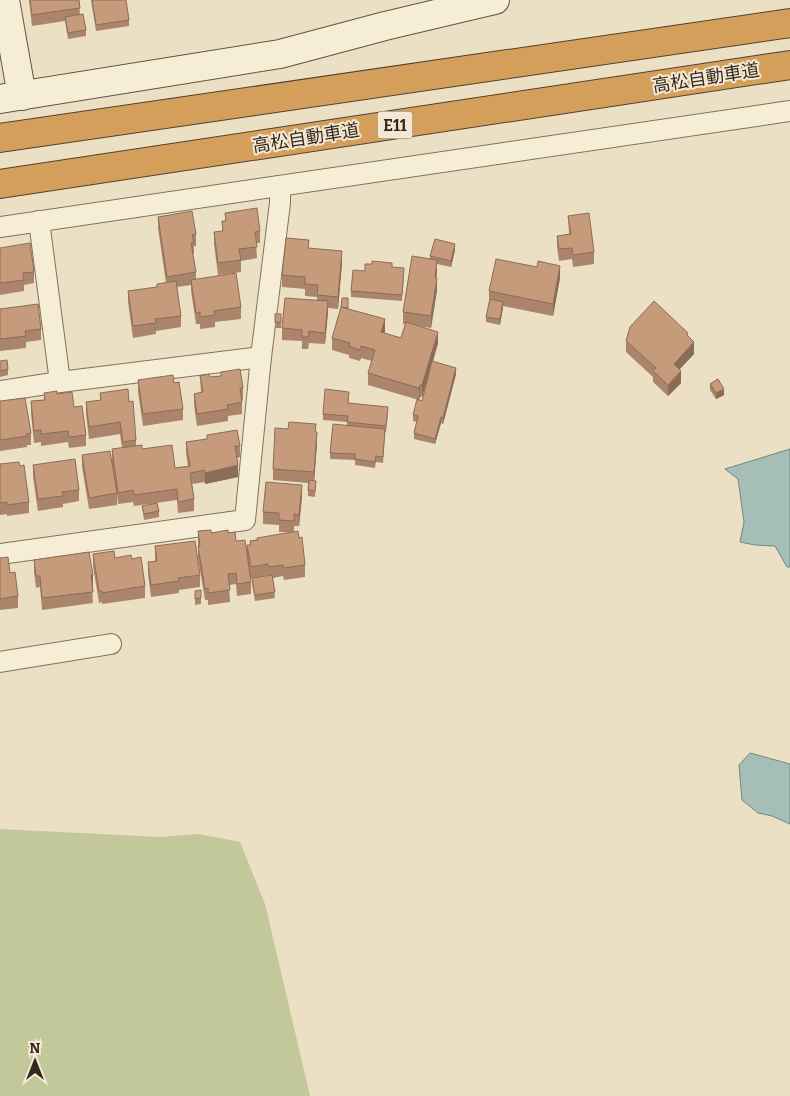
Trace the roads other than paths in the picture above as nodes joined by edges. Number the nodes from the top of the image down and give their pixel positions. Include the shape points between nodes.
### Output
1 (5, 0) edge
2 (495, 0) edge
3 (790, 23) edge
4 (790, 65) edge
5 (11, 97) edge
6 (790, 111) edge
7 (0, 138) edge
8 (0, 184) edge
9 (280, 186) junction
10 (38, 221) junction
11 (0, 227) edge
12 (261, 358) junction
13 (60, 382) junction
14 (0, 391) edge
15 (0, 554) edge
16 (111, 644) dead end
17 (0, 662) edge

1 - 5 street
2 - 5 street via 280,54
3 - 7 highway
4 - 8 highway, 高松自動車道 / E11
6 - 9 street
9 - 10 street
9 - 12 street
10 - 11 street
10 - 13 street
12 - 13 street
12 - 15 street via 245,520
13 - 14 street
16 - 17 street

